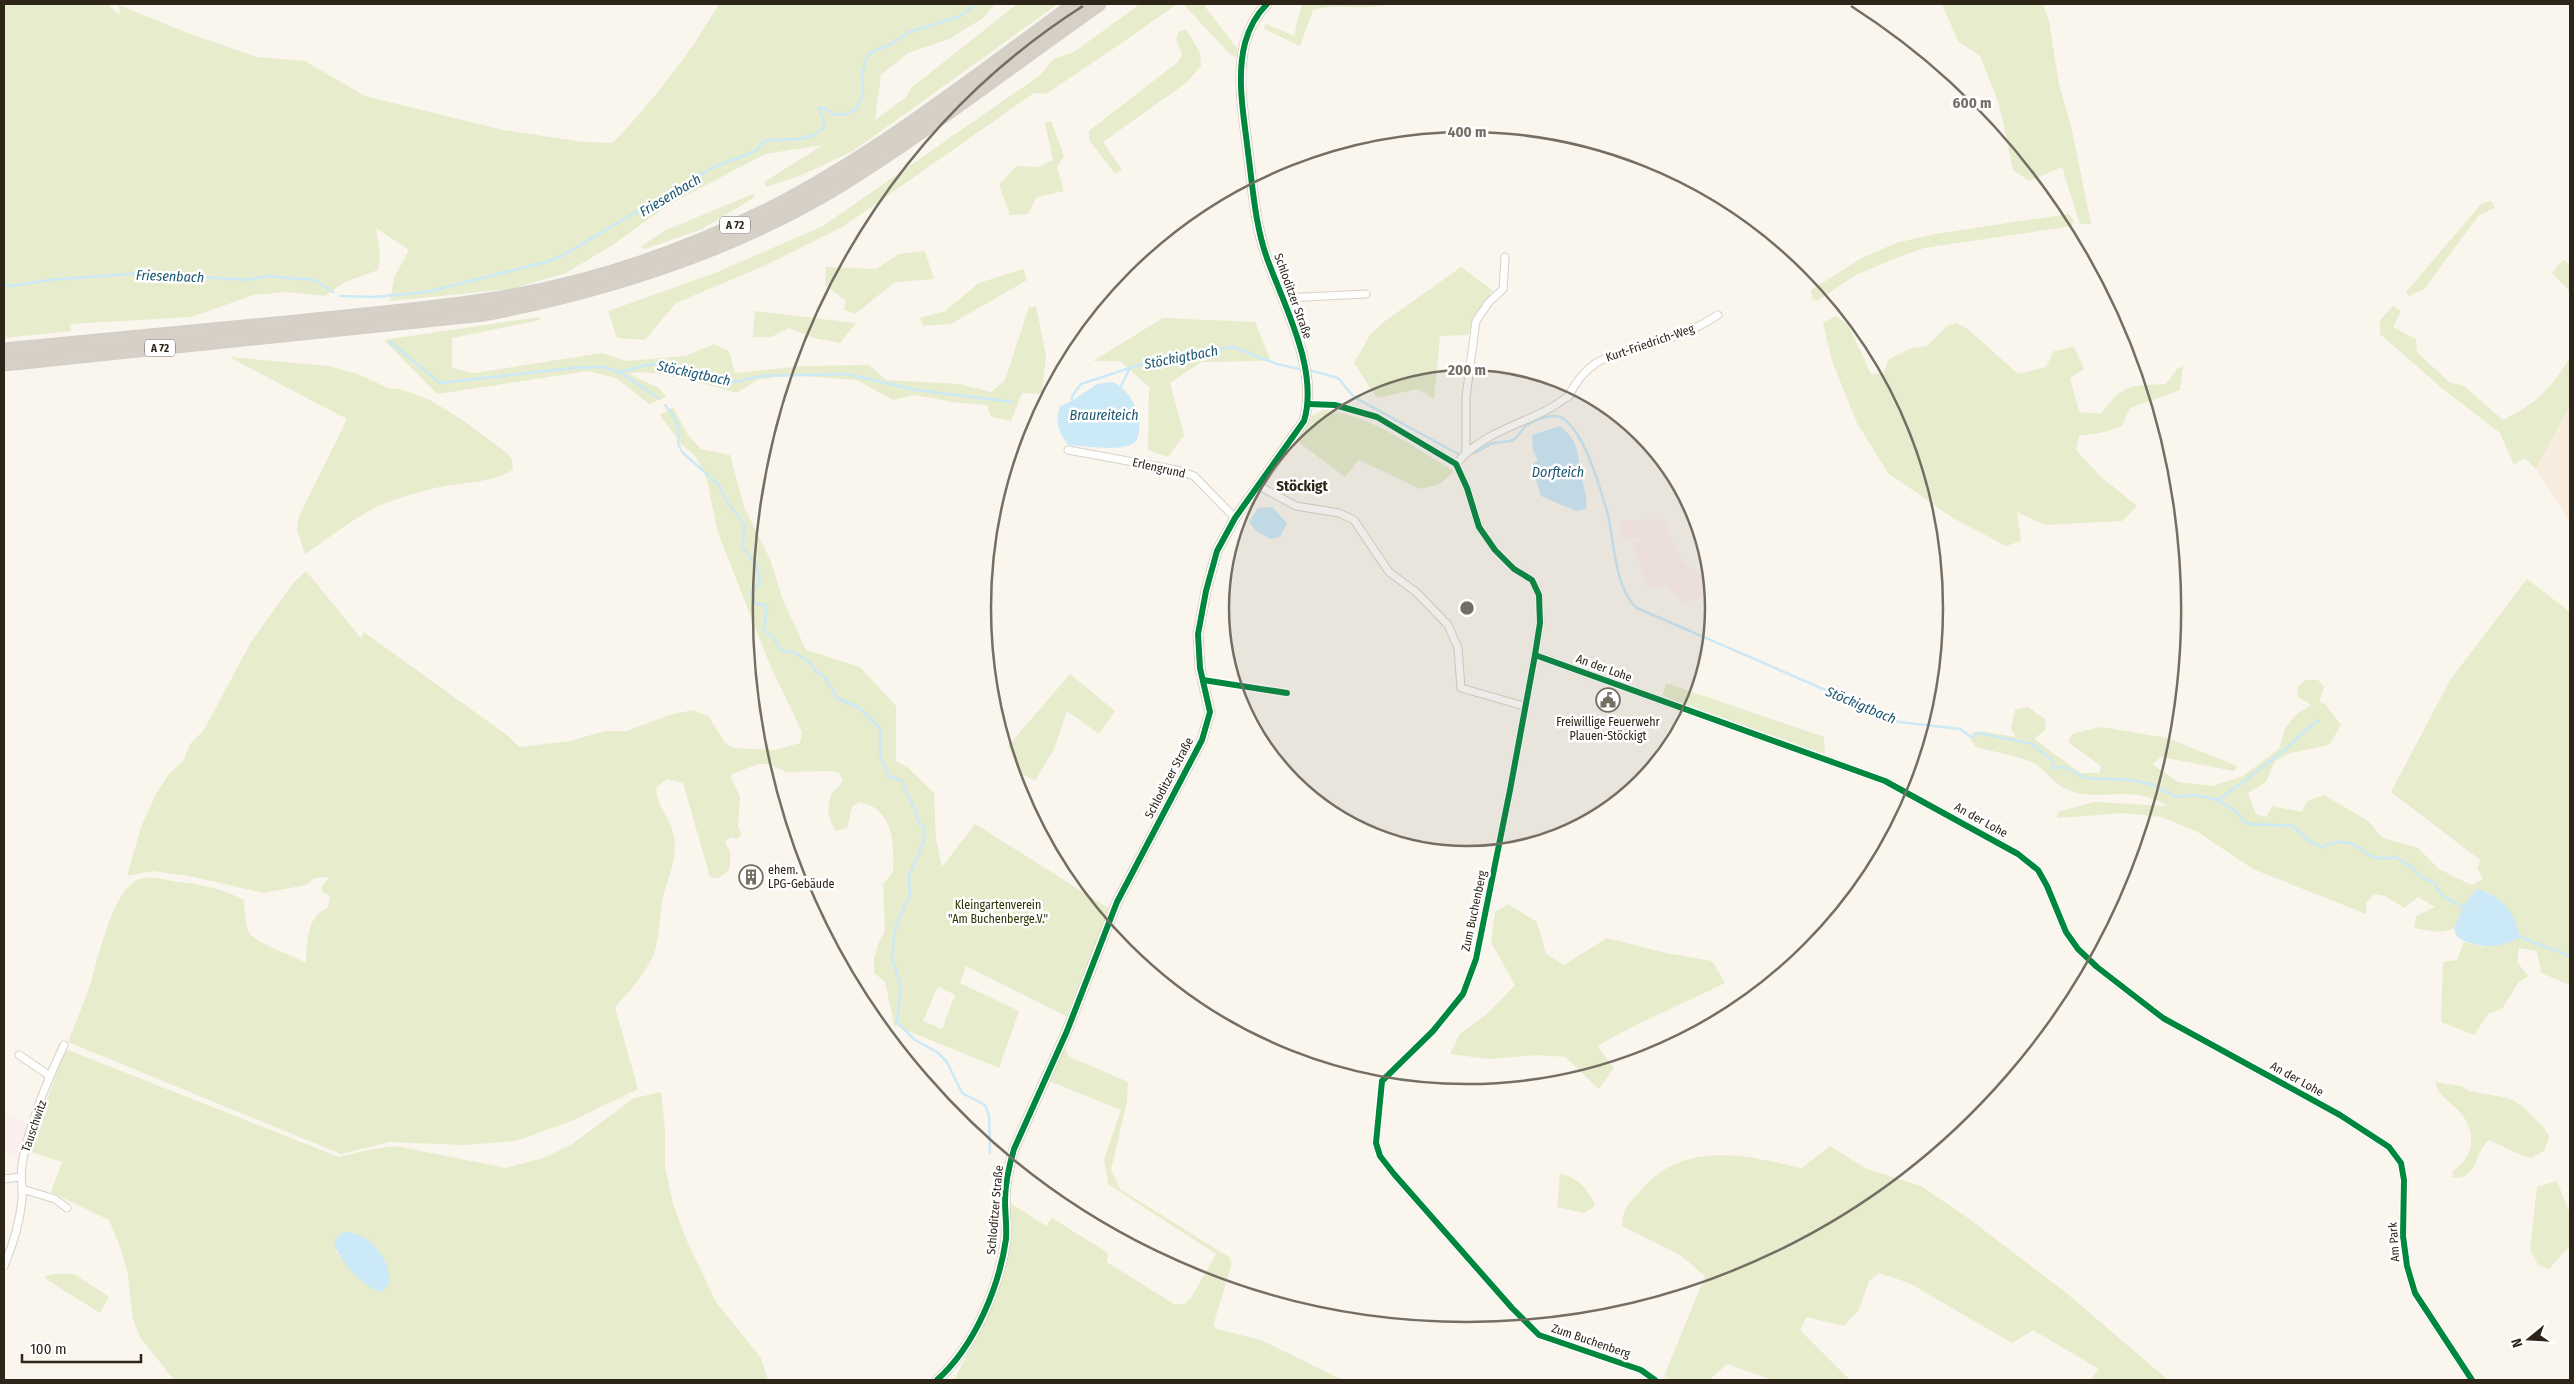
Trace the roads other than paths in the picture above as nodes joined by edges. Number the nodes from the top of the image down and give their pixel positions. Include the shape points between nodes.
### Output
1 (1075, 4) edge
2 (1099, 4) edge
3 (1267, 4) edge
4 (1505, 257) dead end
5 (1366, 294) dead end
6 (1284, 298) junction
7 (1718, 315) dead end
8 (343, 324) junction
9 (4, 350) edge
10 (4, 364) edge
11 (1309, 404) junction
12 (1068, 450) dead end
13 (1466, 452) junction
14 (1456, 464) junction
15 (1259, 486) junction
16 (1235, 518) junction
17 (1535, 655) junction
18 (1524, 706) junction
19 (64, 1045) dead end
20 (19, 1055) dead end
21 (50, 1076) junction
22 (2340, 1115) joint
23 (20, 1176) junction
24 (4, 1179) edge
25 (22, 1189) junction
26 (66, 1208) dead end
27 (4, 1266) edge
28 (937, 1380) edge
29 (1655, 1380) edge
30 (2472, 1380) edge

1 - 8 highway, A 72 via 833,175 707,238 645,260 529,293
2 - 8 highway, A 72 via 943,116 841,184 772,222 710,250 638,276 540,303 484,314
3 - 6 street, Schloditzer Straße via 1250,26 1244,43 1242,100 1257,228
4 - 13 street via 1503,289 1476,321 1466,396
5 - 6 street, Schloditzer Straße
6 - 11 street, Schloditzer Straße via 1300,350
7 - 13 street, Kurt-Friedrich-Weg via 1689,331 1602,359 1578,378 1570,395 1544,412 1502,429
8 - 9 highway, A 72 via 315,320
8 - 10 highway, A 72 via 316,333
11 - 14 street via 1335,405 1377,417
11 - 15 street, Schloditzer Straße via 1304,420
12 - 16 street, Erlengrund via 1194,476
13 - 14 street, Kurt-Friedrich-Weg
14 - 17 street, Zum Buchenberg via 1479,527 1495,550 1532,580 1537,588 1540,623
15 - 16 street, Schloditzer Straße
15 - 18 street via 1296,506 1339,513 1354,520 1390,572 1416,592 1448,625 1458,648 1461,688
16 - 28 street, Schloditzer Straße via 1217,551 1198,634 1200,668 1210,712 1202,740 1117,902 1067,1032 1014,1149 1005,1199 1006,1237 991,1295 961,1352
17 - 18 street, Zum Buchenberg
17 - 22 street, An der Lohe via 1885,781 2018,854 2038,870 2066,932 2097,967 2163,1018
18 - 29 street, Zum Buchenberg via 1476,958 1463,994 1433,1031 1382,1081 1376,1143 1380,1156 1394,1174 1539,1335 1641,1370
19 - 21 street, Tauschwitz
20 - 21 street
21 - 23 street, Tauschwitz via 26,1145
22 - 30 street, Am Park via 2389,1147 2401,1163 2406,1266 2415,1293
23 - 24 street
23 - 25 street, Tauschwitz
25 - 26 street via 55,1199
25 - 27 street, Tauschwitz via 16,1230

